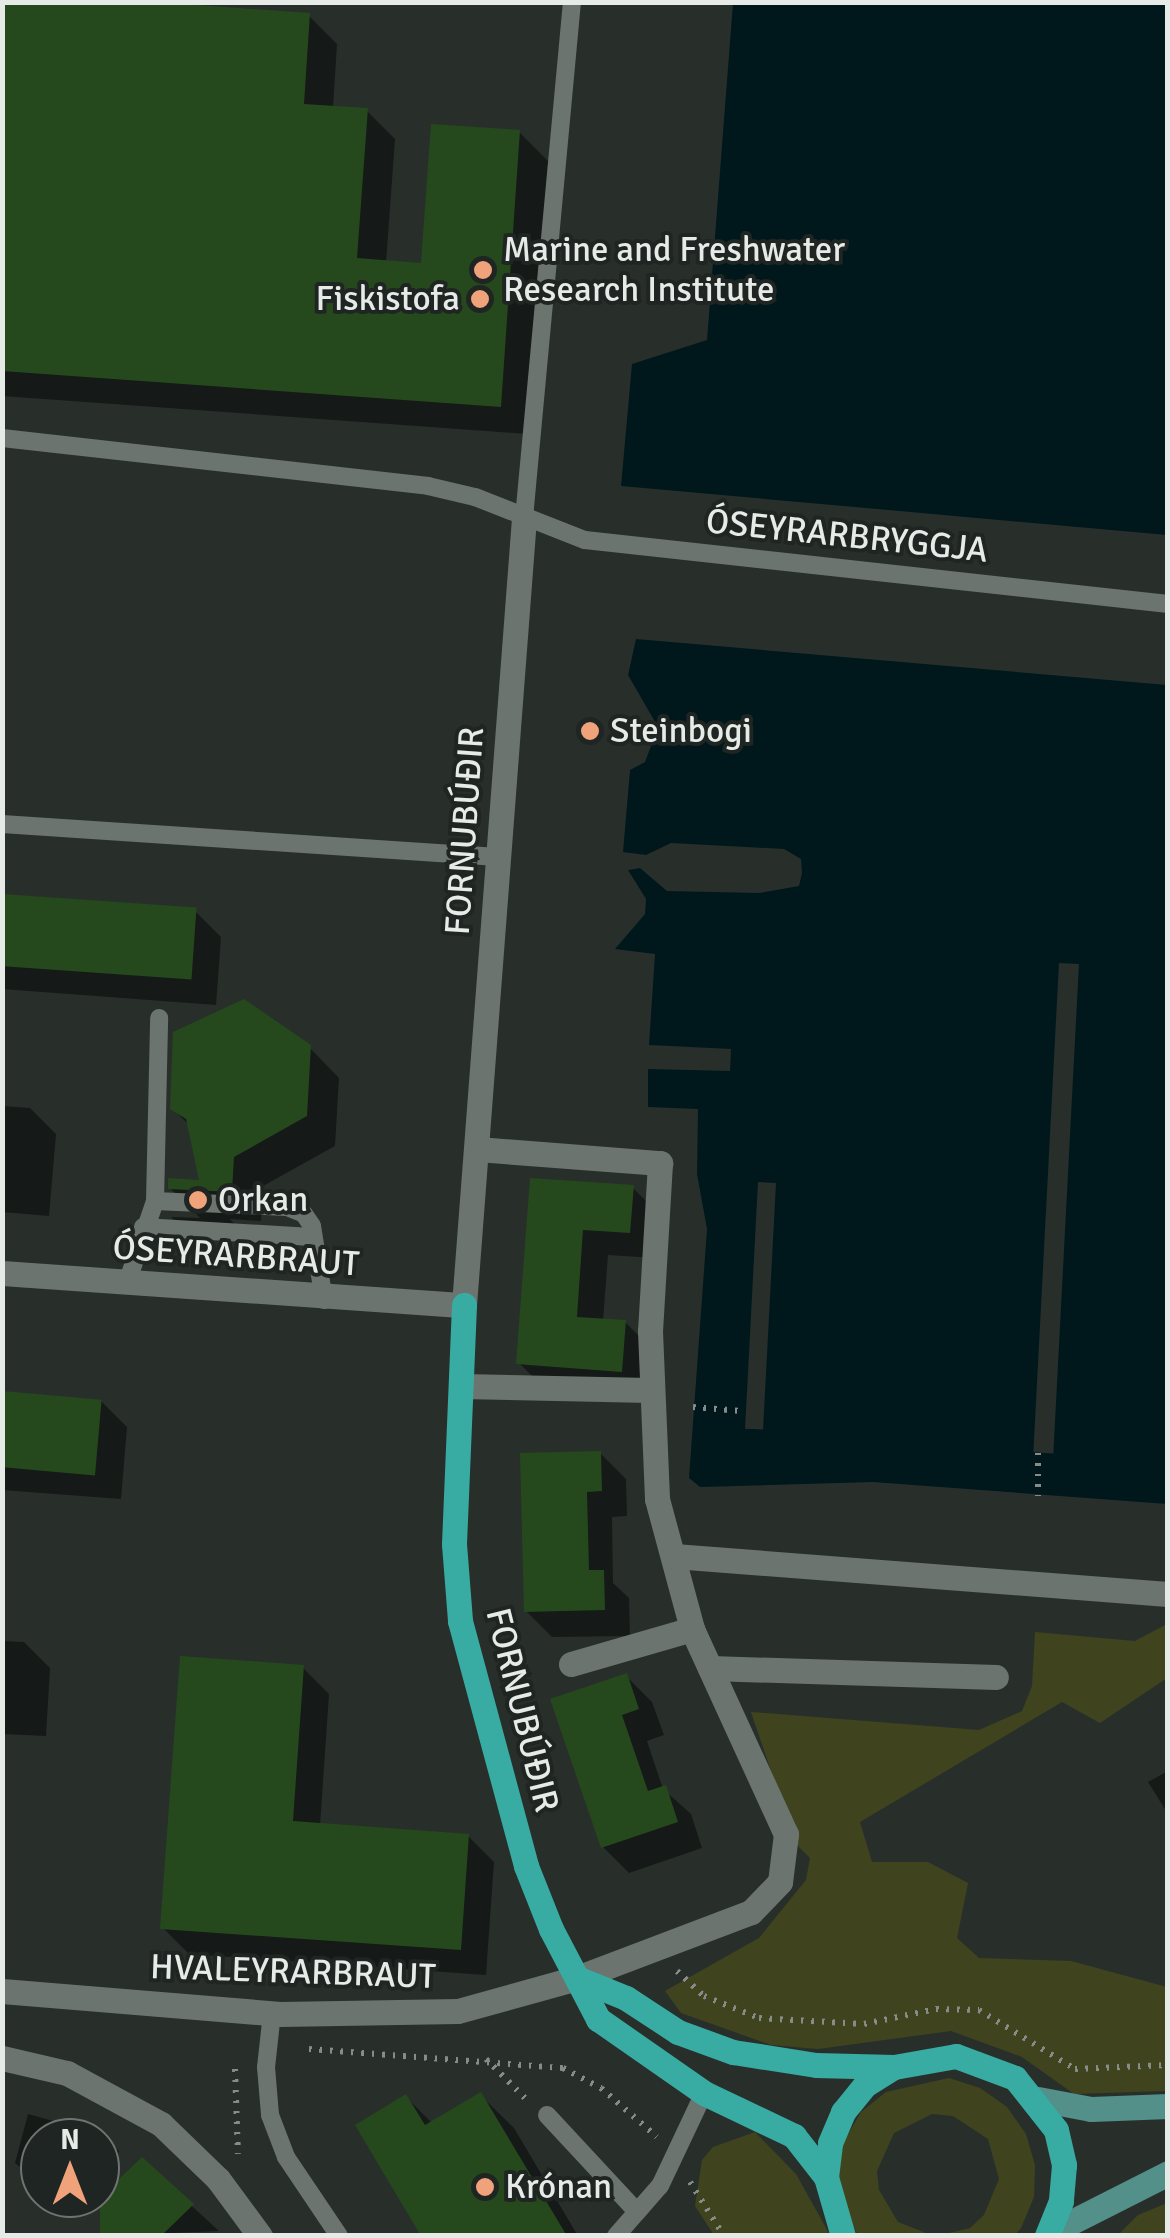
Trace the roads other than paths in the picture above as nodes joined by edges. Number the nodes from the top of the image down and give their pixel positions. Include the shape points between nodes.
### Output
1 (572, 2) edge
2 (2, 438) edge
3 (524, 518) junction
4 (1168, 604) edge
5 (2, 824) edge
6 (498, 857) junction
7 (159, 1018) dead end
8 (477, 1149) junction
9 (155, 1201) junction
10 (143, 1227) junction
11 (312, 1238) junction
12 (2, 1272) edge
13 (128, 1283) junction
14 (324, 1300) junction
15 (464, 1305) junction
16 (460, 1386) junction
17 (650, 1390) junction
18 (674, 1556) junction
19 (1168, 1594) edge
20 (692, 1628) junction
21 (571, 1664) dead end
22 (710, 1668) junction
23 (996, 1677) dead end
24 (576, 1978) junction
25 (2, 1992) edge
26 (272, 2013) junction
27 (2, 2058) edge
28 (894, 2066) junction
29 (704, 2093) junction
30 (1038, 2100) junction
31 (1168, 2106) edge
32 (547, 2115) road end
33 (1168, 2173) edge
34 (826, 2177) junction
35 (637, 2212) junction
36 (1047, 2235) edge
37 (260, 2236) edge
38 (339, 2236) edge
39 (616, 2236) edge
40 (843, 2236) edge

1 - 3 lane
2 - 3 lane, ÓSEYRARBRYGGJA via 428,486
3 - 4 lane, ÓSEYRARBRYGGJA via 585,540
3 - 6 street, FORNUBÚÐIR
5 - 6 lane
6 - 8 street, FORNUBÚÐIR
7 - 9 lane
8 - 15 street, FORNUBÚÐIR
8 - 17 street via 660,1163
9 - 10 lane
9 - 11 lane via 287,1207 304,1214
10 - 11 lane
10 - 13 lane
11 - 14 lane
12 - 13 street, ÓSEYRARBRAUT
13 - 14 street, ÓSEYRARBRAUT
14 - 15 street, ÓSEYRARBRAUT
15 - 16 main road, FORNUBÚÐIR
16 - 17 street
16 - 24 main road, FORNUBÚÐIR via 454,1544 471,1678 526,1866
17 - 18 street via 650,1463
18 - 19 street
18 - 20 street
20 - 21 street, FORNUBÚÐIR
20 - 22 street
22 - 23 street
22 - 24 street via 786,1834 780,1882 751,1912
24 - 26 street, HVALEYRARBRAUT via 458,2011
24 - 28 main road via 626,1998 678,2032 732,2052 816,2065
24 - 29 main road, FORNUBÚÐIR via 598,2019
25 - 26 street, HVALEYRARBRAUT
26 - 38 lane via 270,2115 286,2157
27 - 37 street via 67,2073 180,2140
28 - 30 main road via 940,2056 987,2063
28 - 34 main road via 844,2112
29 - 34 main road, FORNUBÚÐIR via 794,2136
29 - 35 lane via 660,2186
30 - 31 main road via 1092,2109
30 - 36 main road via 1056,2130 1064,2165 1061,2201
32 - 35 lane
33 - 36 main road
34 - 40 main road
35 - 39 lane

